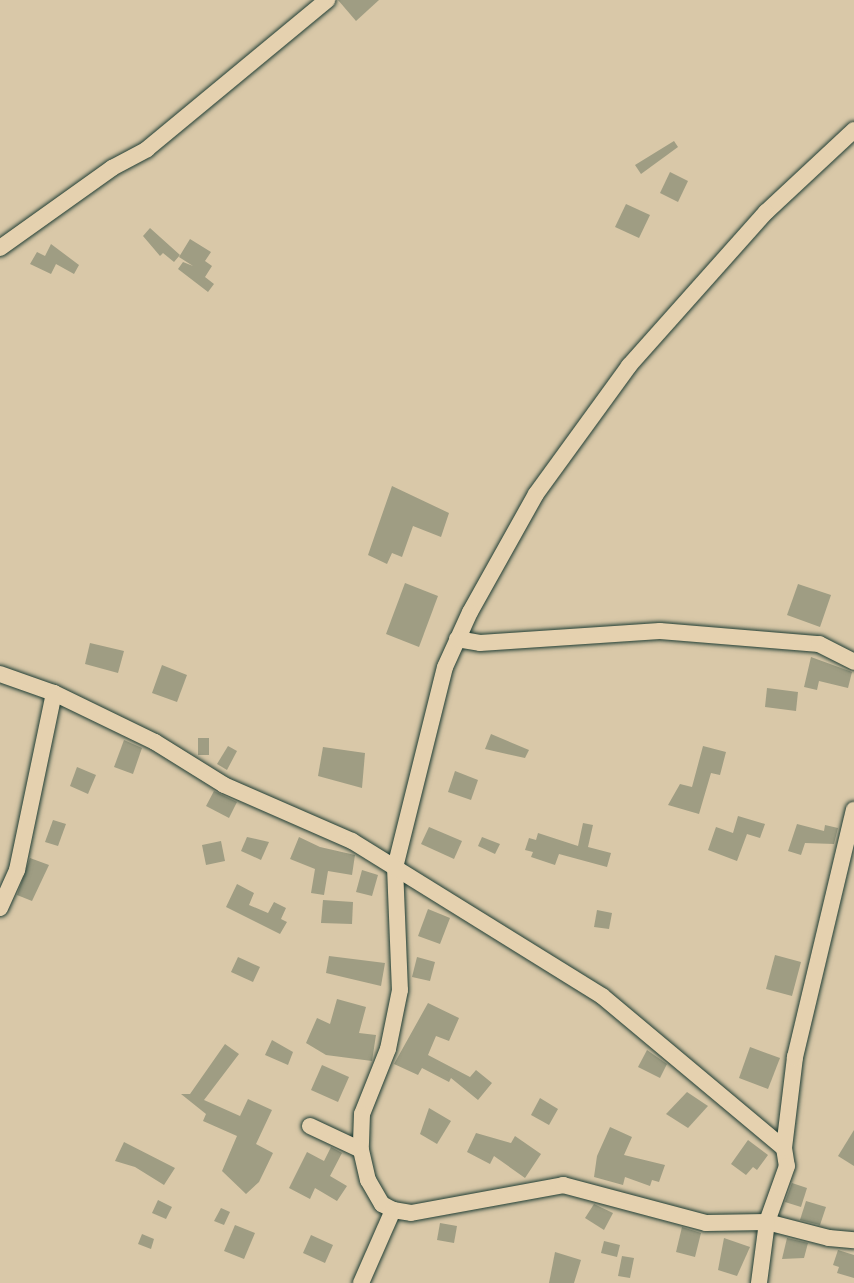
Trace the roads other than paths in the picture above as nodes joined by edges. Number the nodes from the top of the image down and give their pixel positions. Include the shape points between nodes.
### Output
1 (327, 0) edge
2 (854, 130) edge
3 (0, 248) edge
4 (457, 639) junction
5 (854, 662) edge
6 (0, 674) edge
7 (54, 693) junction
8 (854, 810) edge
9 (395, 867) junction
10 (0, 908) edge
11 (310, 1126) dead end
12 (784, 1148) junction
13 (361, 1150) junction
14 (393, 1210) junction
15 (767, 1222) junction
16 (854, 1240) edge
17 (361, 1283) edge
18 (759, 1283) edge

1 - 3 street via 147,149
2 - 4 street via 766,212 629,366 536,494
4 - 5 street via 480,643 660,631 820,644
4 - 9 street via 445,667
6 - 7 street
7 - 9 street via 155,742 224,785 352,841
7 - 10 street via 18,870
8 - 12 street via 831,891 824,949 795,1057
9 - 12 street via 602,996
9 - 13 street via 400,989 388,1049 362,1114
11 - 13 street
12 - 15 street via 788,1166
13 - 14 street via 368,1180 382,1204
14 - 15 street via 411,1213 563,1185 706,1223
14 - 17 street
15 - 16 street
15 - 18 street

